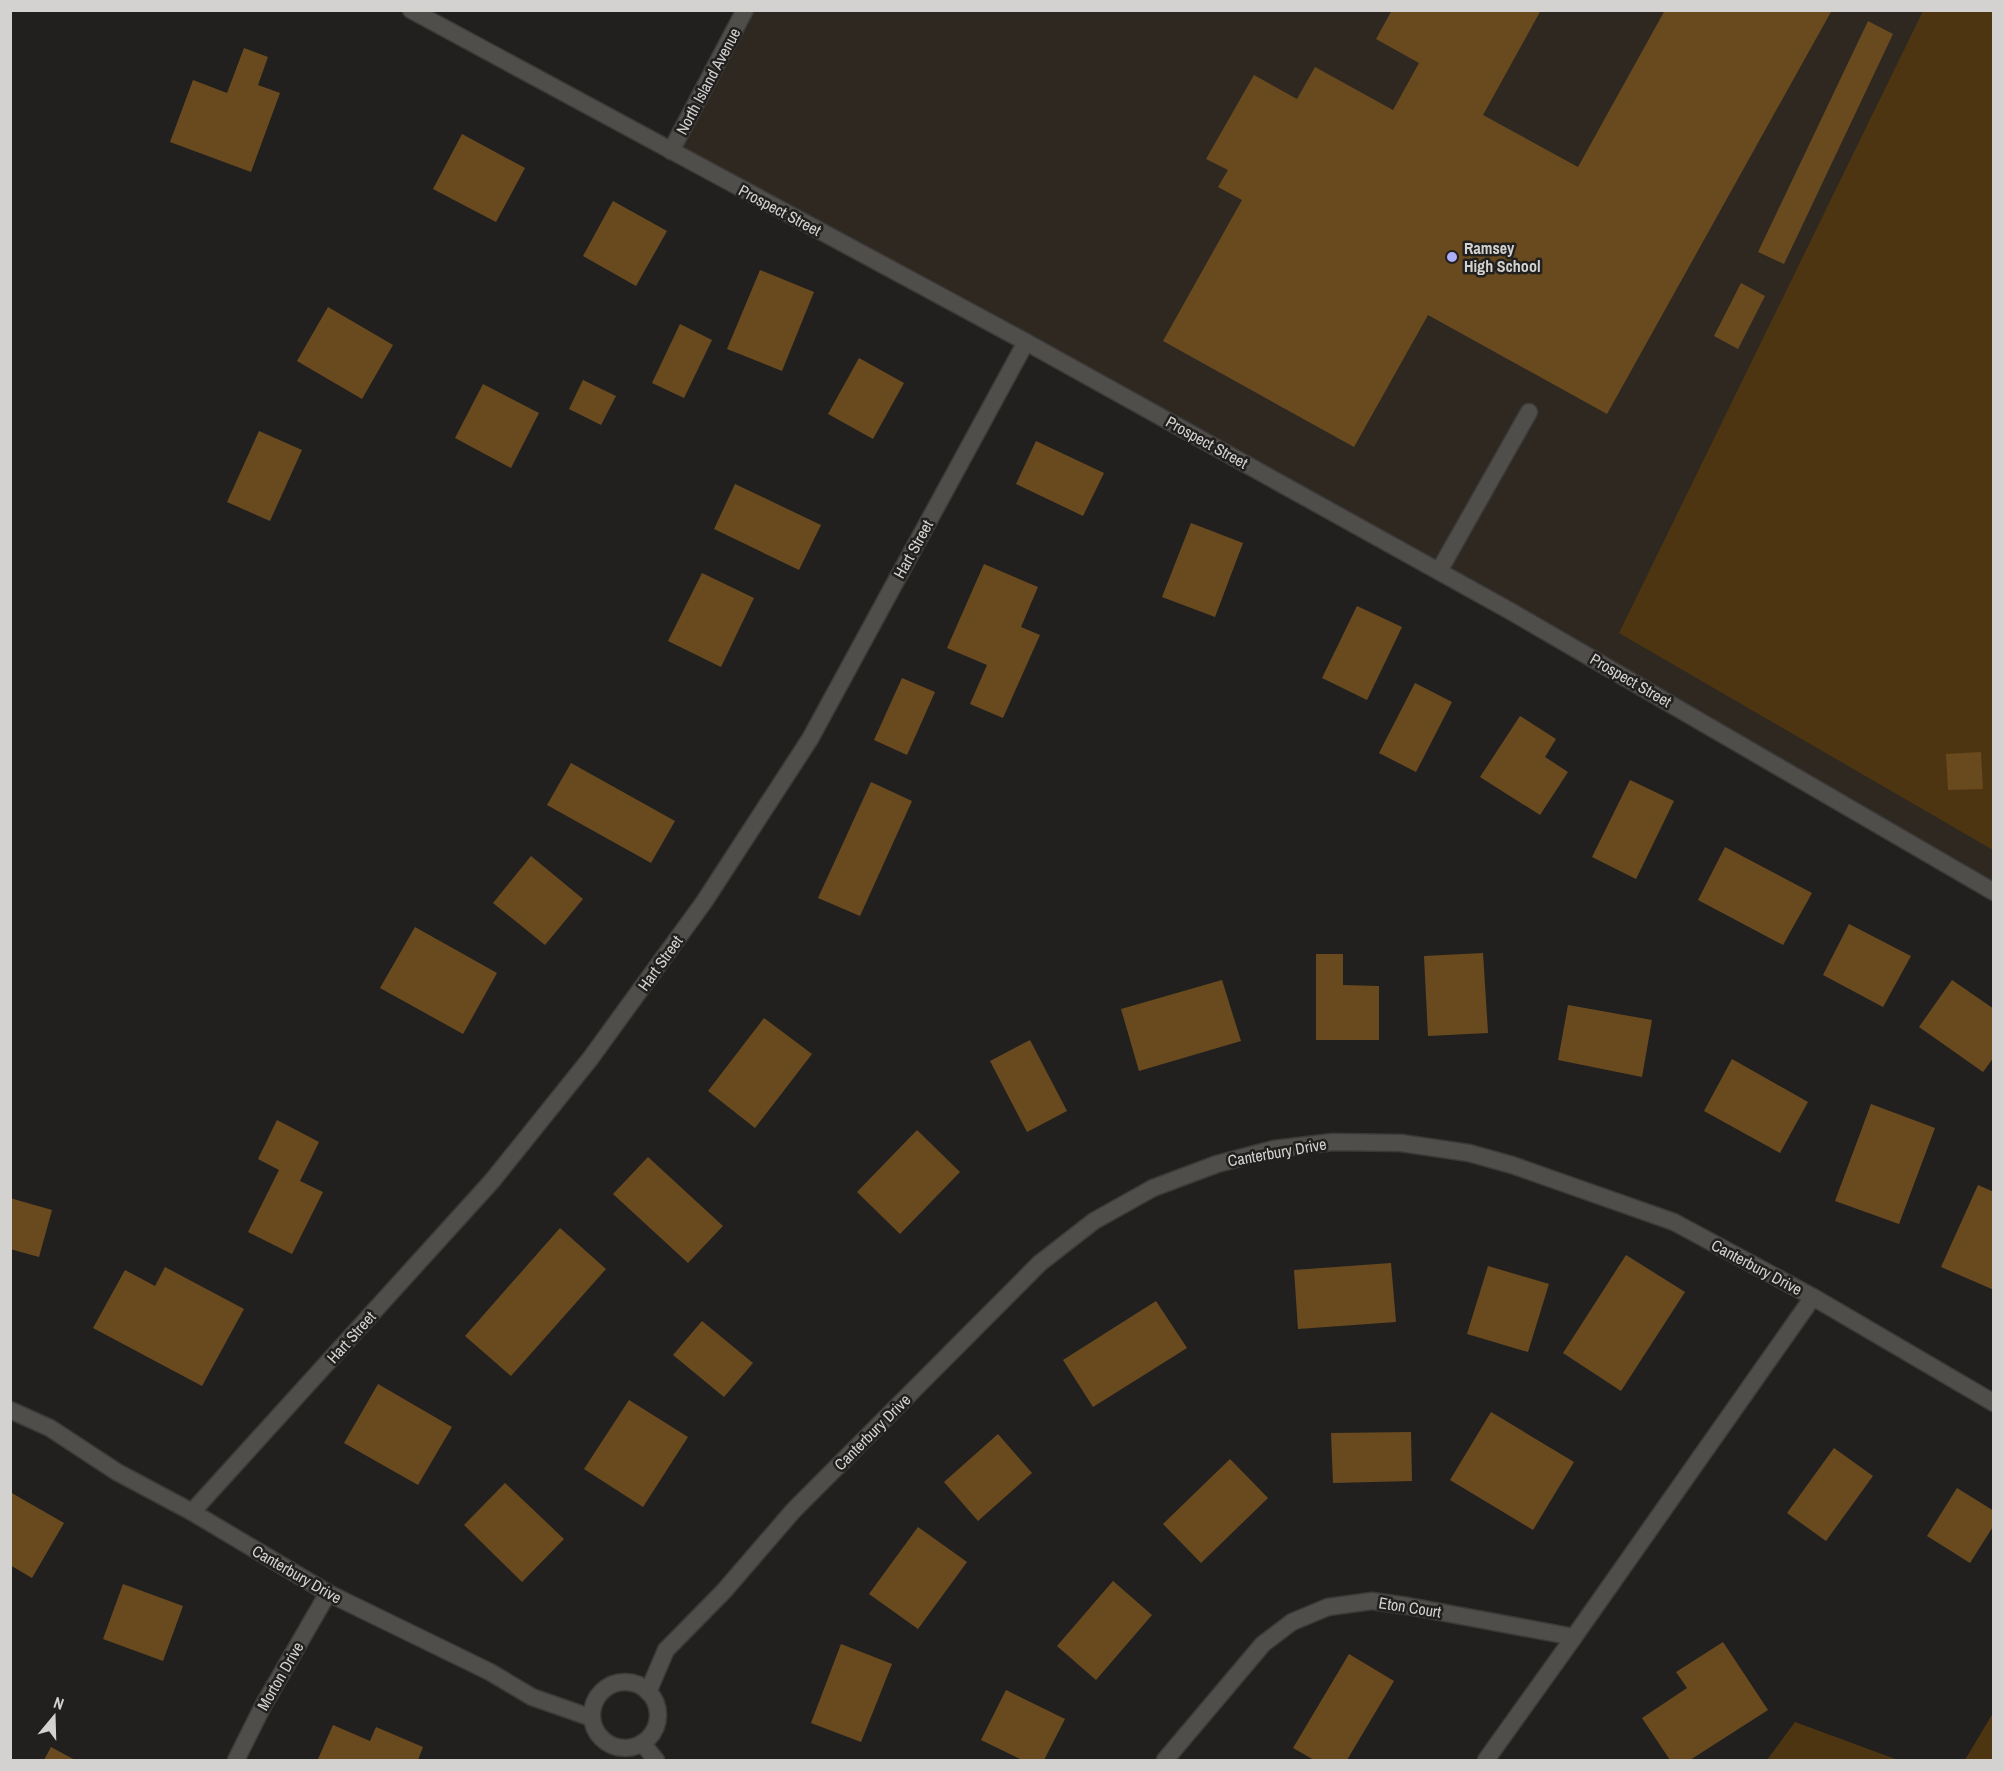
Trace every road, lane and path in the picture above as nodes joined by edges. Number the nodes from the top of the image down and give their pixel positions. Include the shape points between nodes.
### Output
1 (411, 10) edge
2 (745, 10) edge
3 (433, 16) edge
4 (671, 151) junction
5 (1026, 342) junction
6 (1529, 412) dead end
7 (1439, 571) junction
8 (1994, 892) edge
9 (1813, 1297) junction
10 (1994, 1403) edge
11 (11, 1409) edge
12 (192, 1512) junction
13 (328, 1593) junction
14 (1574, 1637) junction
15 (648, 1692) junction
16 (592, 1718) junction
17 (642, 1743) junction
18 (236, 1761) edge
19 (657, 1761) edge
20 (1165, 1761) edge
21 (1486, 1761) edge

1 - 3 street, Prospect Street
2 - 4 street, North Island Avenue
3 - 4 street, Prospect Street
4 - 5 street, Prospect Street
5 - 7 street, Prospect Street
5 - 12 street, Hart Street via 810,739 704,902 590,1059 492,1181
6 - 7 street
7 - 8 street, Prospect Street
9 - 10 street, Canterbury Drive
9 - 14 street
9 - 15 street, Canterbury Drive via 1674,1222 1469,1153 1401,1143 1333,1142 1274,1149 1216,1164 1153,1188 1094,1221 1040,1263 793,1511 724,1591 666,1650
11 - 12 street, Canterbury Drive
12 - 13 street, Canterbury Drive
13 - 16 street, Canterbury Drive via 490,1672 532,1697
13 - 18 street, Morton Drive
14 - 20 street, Eton Court via 1372,1601 1328,1607 1292,1622 1263,1644
14 - 21 street
15 - 16 street via 639,1685 616,1683 598,1695
15 - 17 street via 658,1709 658,1719
16 - 17 street via 601,1738 610,1744 621,1748
17 - 19 street

